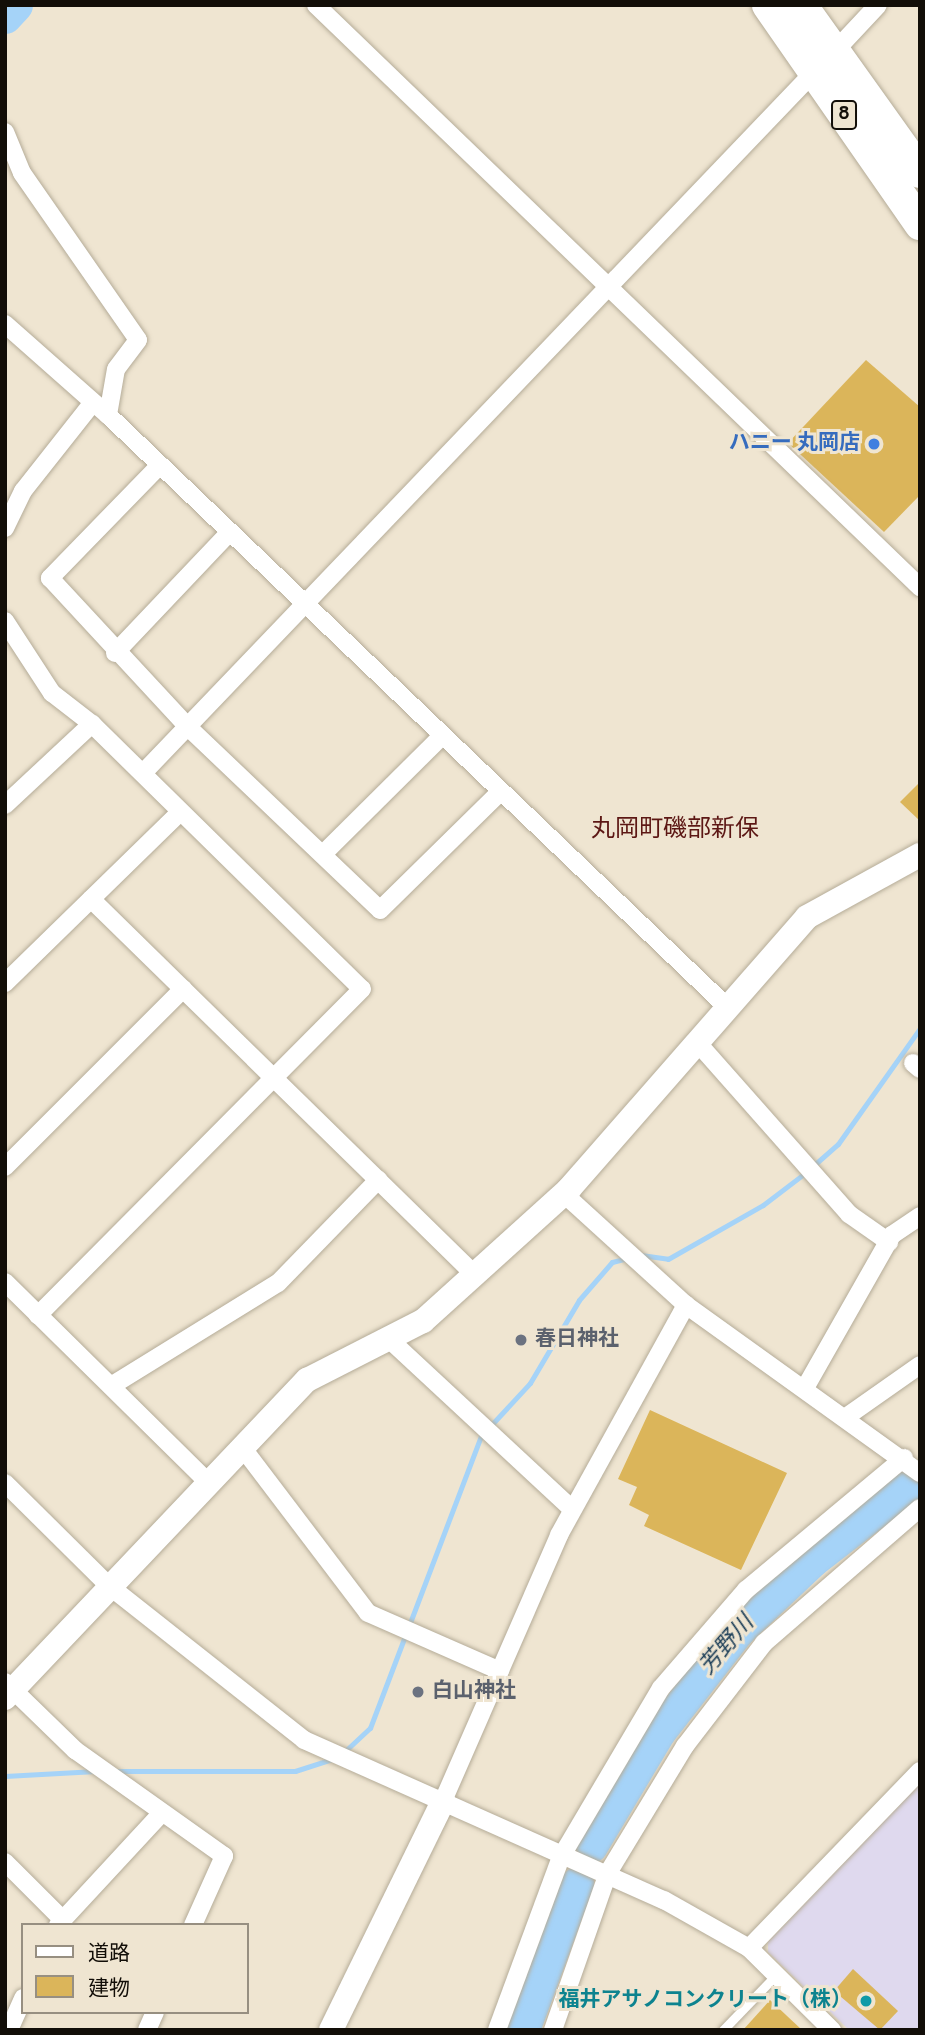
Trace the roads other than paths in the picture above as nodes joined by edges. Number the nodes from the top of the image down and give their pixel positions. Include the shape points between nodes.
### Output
1 (316, 5) edge
2 (768, 5) edge
3 (801, 5) edge
4 (878, 5) edge
5 (824, 62) junction
6 (5, 132) edge
7 (920, 172) edge
8 (920, 224) edge
9 (610, 287) junction
10 (5, 324) edge
11 (91, 405) junction
12 (108, 415) junction
13 (160, 465) junction
14 (5, 528) edge
15 (230, 532) junction
16 (920, 587) edge
17 (306, 605) junction
18 (6, 623) edge
19 (115, 653) junction
20 (92, 724) junction
21 (188, 727) junction
22 (442, 736) junction
23 (143, 773) junction
24 (500, 792) junction
25 (5, 805) edge
26 (180, 812) junction
27 (323, 854) junction
28 (920, 855) edge
29 (91, 899) junction
30 (5, 983) edge
31 (183, 989) junction
32 (726, 1006) junction
33 (696, 1041) junction
34 (274, 1078) junction
35 (5, 1167) edge
36 (379, 1180) junction
37 (564, 1194) junction
38 (920, 1216) edge
39 (889, 1242) junction
40 (475, 1275) junction
41 (5, 1282) edge
42 (686, 1305) junction
43 (38, 1315) junction
44 (390, 1340) junction
45 (920, 1366) edge
46 (111, 1386) junction
47 (805, 1388) junction
48 (846, 1417) junction
49 (242, 1447) junction
50 (904, 1458) junction
51 (920, 1473) edge
52 (208, 1482) junction
53 (5, 1483) edge
54 (920, 1508) edge
55 (572, 1509) junction
56 (108, 1585) junction
57 (500, 1671) junction
58 (8, 1691) edge
59 (920, 1772) edge
60 (443, 1801) junction
61 (159, 1816) junction
62 (561, 1857) junction
63 (5, 1862) edge
64 (608, 1873) junction
65 (60, 1921) edge
66 (194, 1923) edge
67 (749, 1948) junction
68 (776, 1975) junction
69 (154, 2014) edge
70 (147, 2030) edge
71 (331, 2030) edge
72 (497, 2030) edge
73 (554, 2030) edge
74 (723, 2030) edge
75 (832, 2030) edge

1 - 9 street
2 - 5 highway, 8
3 - 5 highway, 8
4 - 5 street
5 - 7 highway, 8
5 - 8 highway, 8
5 - 9 street
6 - 12 street via 22,173 138,340 116,369
9 - 16 street
9 - 17 street
10 - 11 street
11 - 12 street
11 - 14 street via 23,491
12 - 13 street
13 - 15 street
13 - 19 street via 50,578
15 - 17 street
15 - 19 street
17 - 21 street
17 - 22 street
18 - 20 street via 52,693
19 - 21 street
20 - 23 street
20 - 25 street
21 - 23 street
21 - 27 street
22 - 24 street
22 - 27 street
23 - 26 street
24 - 27 street via 380,910
24 - 32 street
26 - 29 street
26 - 34 street via 362,989
28 - 32 street via 807,917
29 - 30 street
29 - 31 street
31 - 34 street
31 - 35 street
32 - 33 street
33 - 37 street
33 - 39 street via 849,1214
34 - 36 street
34 - 43 street
36 - 40 street
36 - 46 street via 278,1283
37 - 40 street
37 - 42 street
38 - 39 street
39 - 47 street
40 - 44 street via 424,1321
41 - 43 street
42 - 47 street
42 - 55 street
43 - 46 street
44 - 49 street via 320,1370
44 - 55 street
45 - 48 street
46 - 52 street
47 - 48 street
48 - 50 street
49 - 52 street
49 - 57 street via 368,1613
50 - 51 street
50 - 62 street via 802,1536 694,1647 661,1688
52 - 56 street
53 - 56 street
54 - 64 street via 764,1643 685,1746
55 - 57 street
56 - 58 street
56 - 60 street via 304,1740
57 - 60 street
58 - 61 street
59 - 67 street
60 - 62 street
60 - 71 street
61 - 65 street
61 - 66 street via 224,1856
62 - 64 street
62 - 72 street
63 - 65 street
64 - 67 street
64 - 73 street
67 - 68 street
68 - 74 lane
68 - 75 street
69 - 70 street

